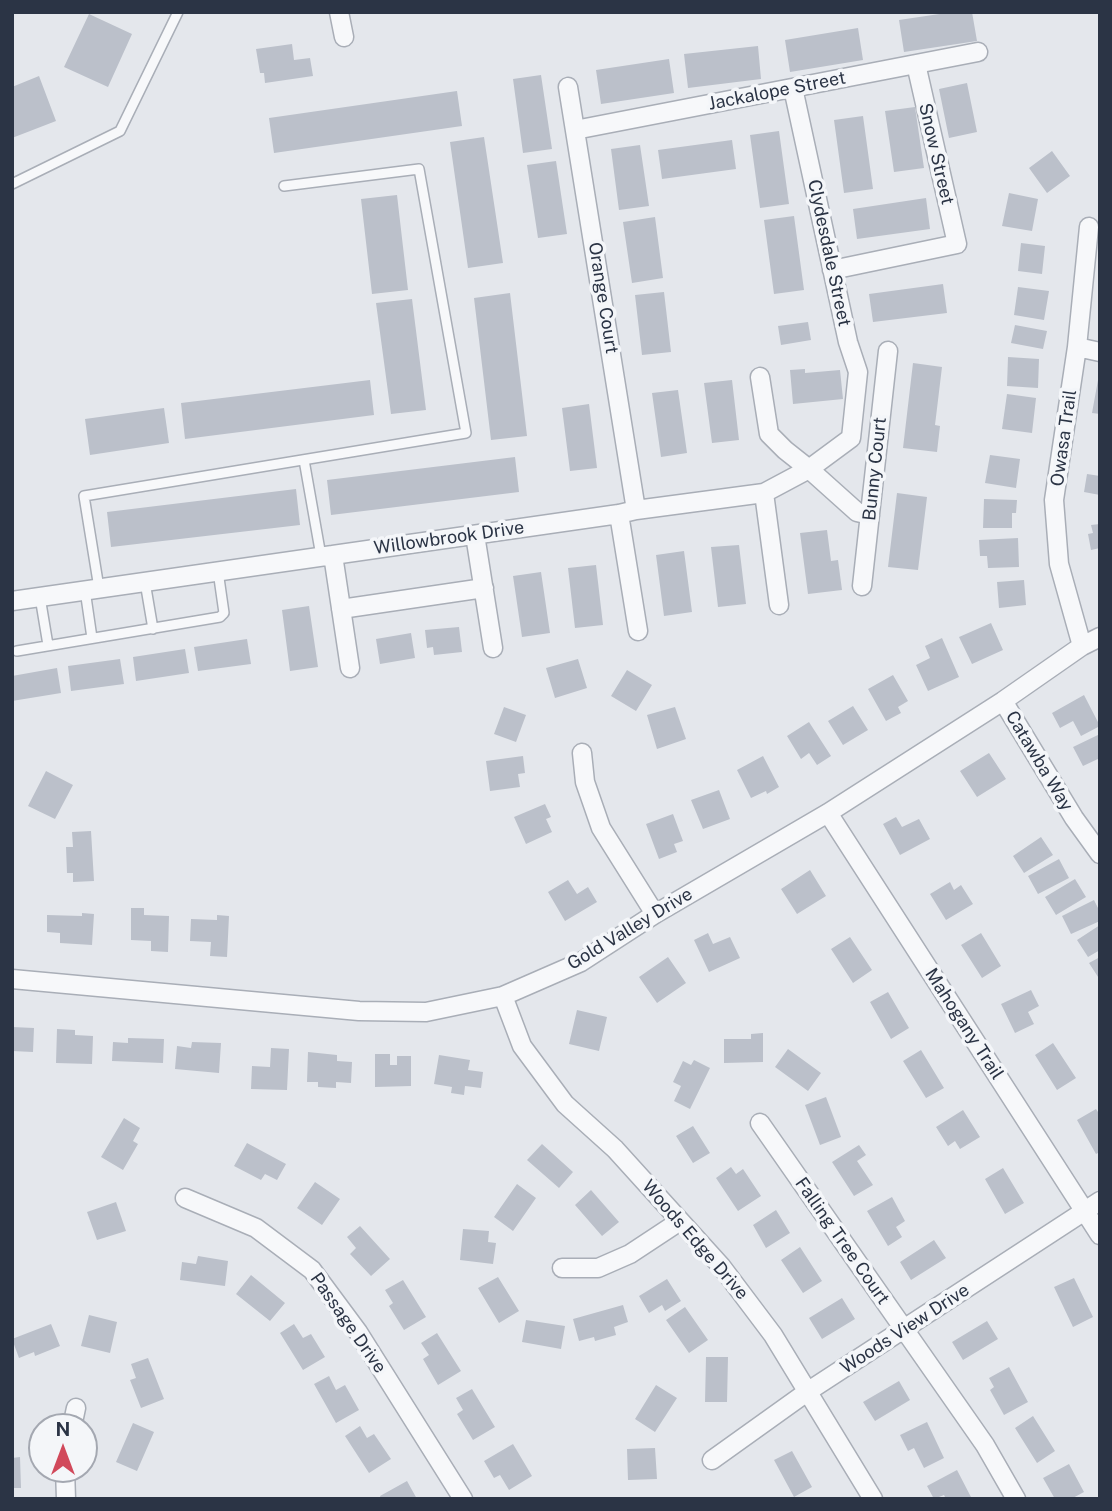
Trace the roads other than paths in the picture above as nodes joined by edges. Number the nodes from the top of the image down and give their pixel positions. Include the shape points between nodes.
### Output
1 (178, 12) edge
2 (339, 12) edge
3 (344, 37) dead end
4 (978, 52) dead end
5 (916, 64) junction
6 (568, 87) dead end
7 (793, 88) junction
8 (575, 130) junction
9 (12, 184) edge
10 (284, 186) dead end
11 (1089, 227) dead end
12 (832, 270) junction
13 (1077, 347) junction
14 (888, 351) dead end
15 (1100, 352) edge
16 (760, 377) dead end
17 (854, 419) joint
18 (304, 460) junction
19 (809, 469) junction
20 (764, 494) junction
21 (628, 512) junction
22 (870, 515) junction
23 (475, 535) junction
24 (327, 556) junction
25 (218, 571) junction
26 (145, 582) junction
27 (862, 586) dead end
28 (484, 588) junction
29 (92, 589) junction
30 (40, 597) junction
31 (12, 601) edge
32 (779, 606) dead end
33 (341, 609) junction
34 (153, 629) junction
35 (638, 631) dead end
36 (1100, 637) edge
37 (92, 638) junction
38 (48, 645) junction
39 (1083, 646) junction
40 (493, 648) dead end
41 (17, 651) dead end
42 (350, 668) dead end
43 (1003, 701) junction
44 (582, 754) dead end
45 (828, 813) junction
46 (1100, 854) edge
47 (655, 914) junction
48 (12, 979) edge
49 (502, 996) junction
50 (760, 1123) dead end
51 (185, 1199) dead end
52 (1092, 1206) edge
53 (680, 1221) junction
54 (1100, 1235) edge
55 (562, 1268) dead end
56 (903, 1330) junction
57 (807, 1392) junction
58 (76, 1408) dead end
59 (75, 1413) edge
60 (712, 1460) dead end
61 (463, 1499) edge
62 (873, 1499) edge
63 (1016, 1499) edge

1 - 9 lane via 120,131
2 - 3 street
4 - 5 street, Jackalope Street
5 - 7 street, Jackalope Street
5 - 12 street, Snow Street via 957,244
6 - 8 street, Orange Court
7 - 8 street, Jackalope Street
7 - 12 street, Clydesdale Street
8 - 21 street, Orange Court
10 - 18 lane via 419,169 466,433
11 - 13 street, Owasa Trail
12 - 17 street, Clydesdale Street via 858,372
13 - 15 street
13 - 39 street, Owasa Trail via 1054,500 1059,564
14 - 22 street, Bunny Court
16 - 19 street via 769,434
17 - 19 street, Willowbrook Drive via 851,438
18 - 24 lane
18 - 29 lane via 84,496
19 - 20 street, Willowbrook Drive
19 - 22 street via 857,512
20 - 21 street, Willowbrook Drive
20 - 32 street
21 - 23 street, Willowbrook Drive
21 - 35 street, Orange Court
22 - 27 street, Bunny Court
23 - 24 street, Willowbrook Drive
23 - 28 street
24 - 25 street, Willowbrook Drive
24 - 33 street
25 - 26 street, Willowbrook Drive
25 - 34 lane via 224,613 220,617
26 - 29 street, Willowbrook Drive
26 - 34 lane
28 - 33 street
28 - 40 street
29 - 30 street, Willowbrook Drive
29 - 37 lane
30 - 31 street, Willowbrook Drive
30 - 38 lane
33 - 42 street
34 - 37 lane
36 - 39 street, Gold Valley Drive
37 - 38 lane
38 - 41 lane
39 - 43 street, Gold Valley Drive
43 - 45 street, Gold Valley Drive
43 - 46 street, Catawba Way
44 - 47 street via 585,782 601,828
45 - 47 street, Gold Valley Drive
45 - 52 street, Mahogany Trail
47 - 49 street, Gold Valley Drive via 581,962
48 - 49 street, Gold Valley Drive via 359,1011 425,1012
49 - 53 street, Woods Edge Drive via 522,1046 565,1104 615,1149
50 - 56 street, Falling Tree Court
51 - 61 street, Passage Drive via 256,1228 312,1270 358,1332
52 - 54 street, Mahogany Trail
52 - 56 street, Woods View Drive
53 - 55 street via 630,1254 598,1268
53 - 57 street, Woods Edge Drive via 773,1335
56 - 57 street, Woods View Drive
56 - 63 street, Falling Tree Court via 985,1446
57 - 60 street, Woods View Drive
57 - 62 street, Woods Edge Drive
58 - 59 street

